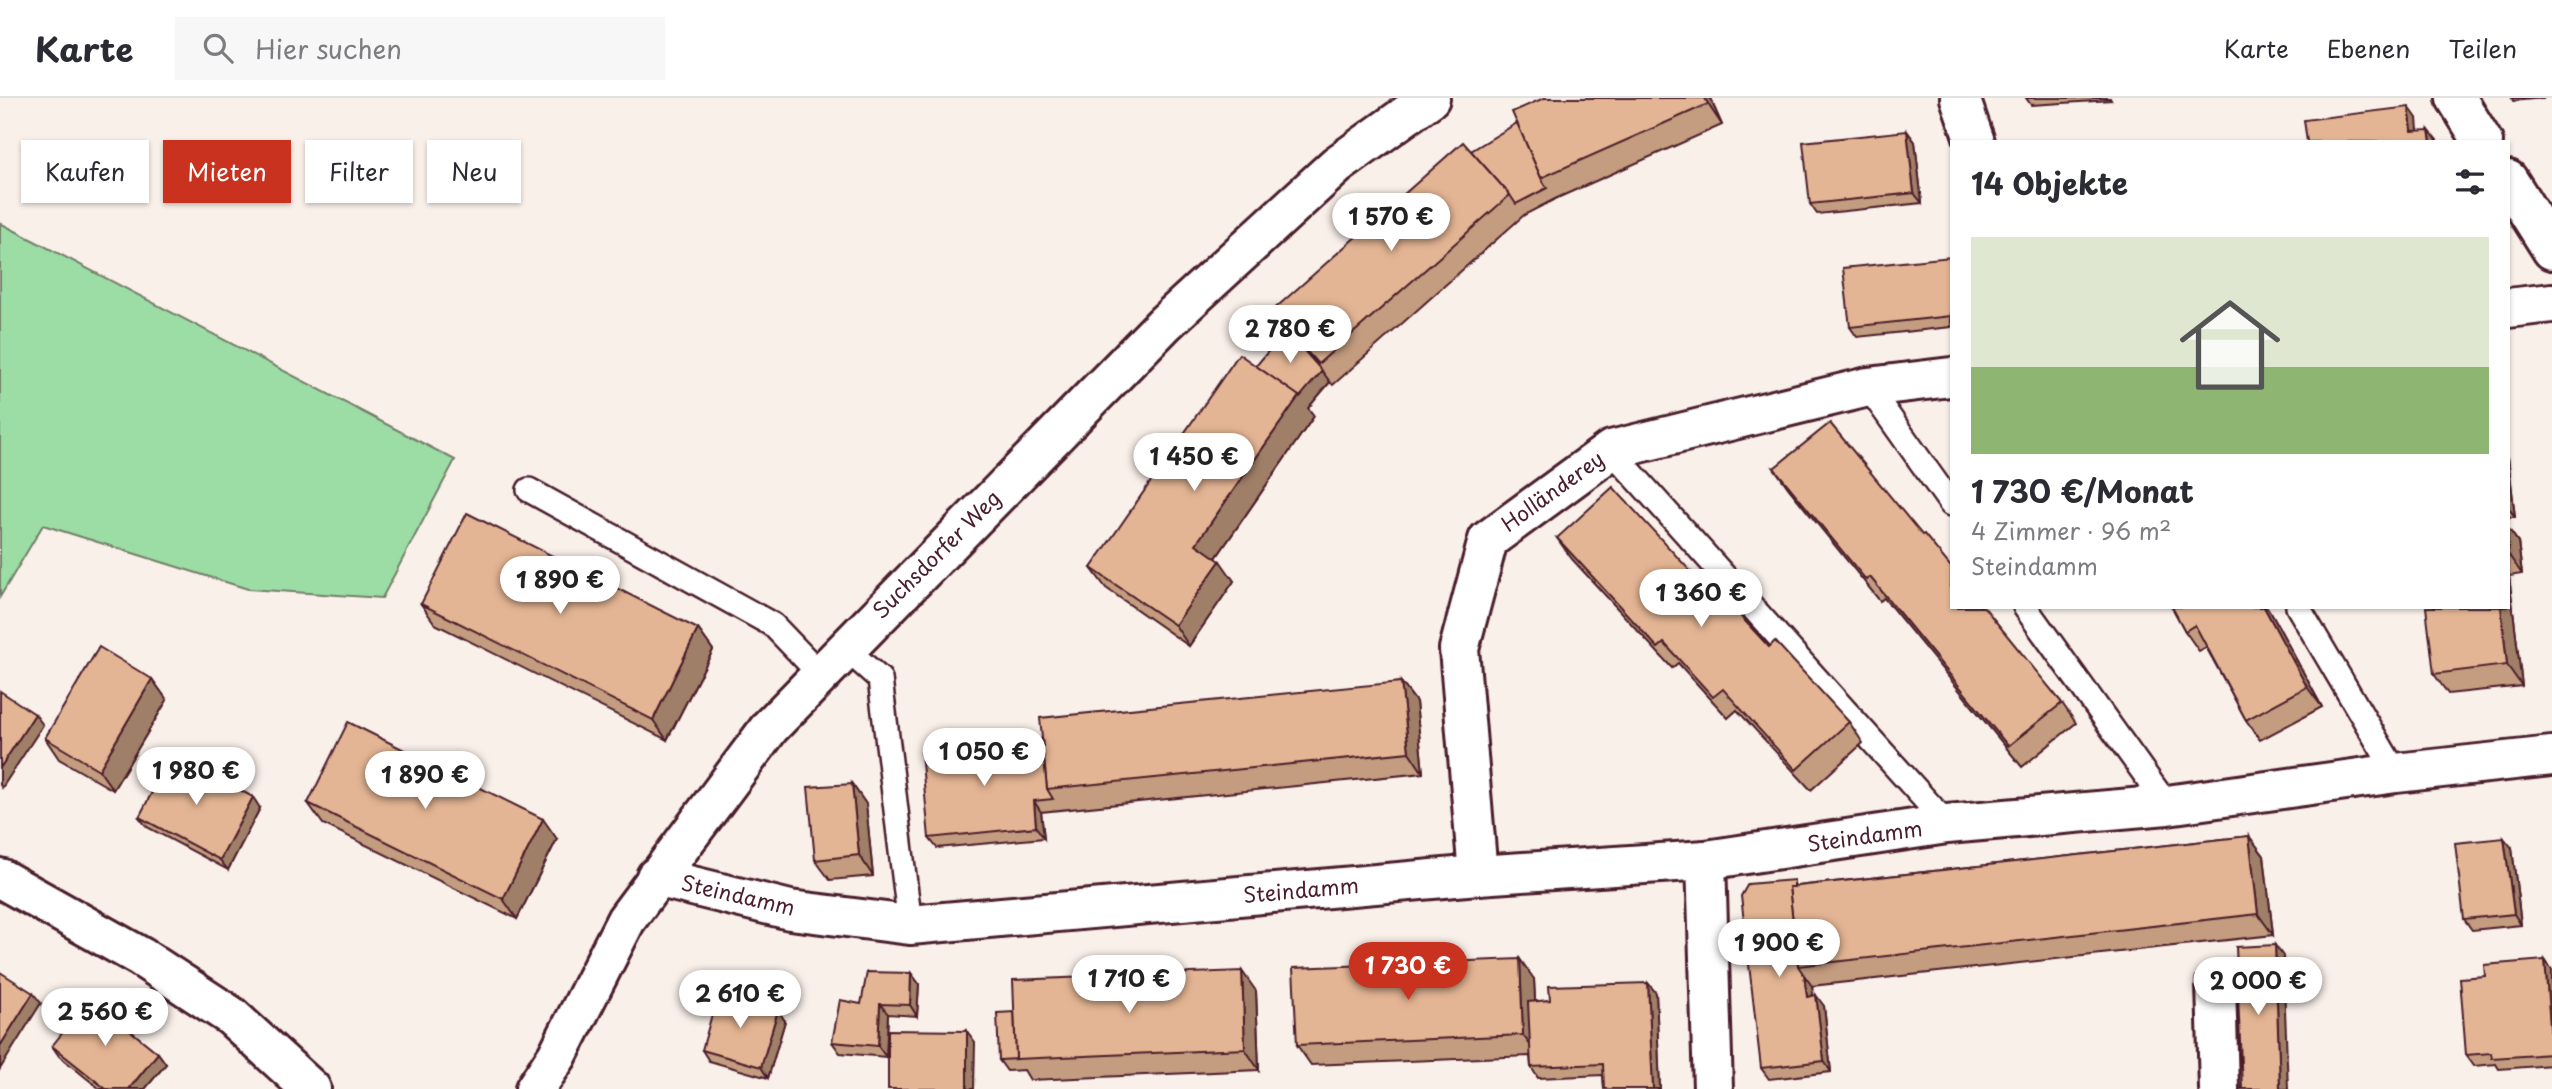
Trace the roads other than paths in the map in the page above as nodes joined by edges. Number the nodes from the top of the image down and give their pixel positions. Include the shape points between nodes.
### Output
1 (1430, 98) edge
2 (1960, 98) edge
3 (2456, 98) edge
4 (1974, 140) edge
5 (2482, 140) edge
6 (2510, 183) edge
7 (2552, 250) edge
8 (2552, 303) edge
9 (2510, 307) edge
10 (1950, 377) edge
11 (1868, 387) junction
12 (1611, 450) junction
13 (529, 490) dead end
14 (1950, 503) edge
15 (2026, 609) edge
16 (2299, 609) edge
17 (832, 661) junction
18 (2552, 756) edge
19 (2396, 773) junction
20 (2167, 805) junction
21 (1947, 824) junction
22 (1706, 860) junction
23 (1478, 875) junction
24 (656, 877) junction
25 (0, 878) edge
26 (910, 925) junction
27 (2216, 983) dead end
28 (311, 1089) edge
29 (535, 1089) edge
30 (1713, 1089) edge
31 (2219, 1089) edge

1 - 17 street, Suchsdorfer Weg via 1337,165 1165,323
2 - 4 street
3 - 5 street
6 - 7 street
8 - 9 street
10 - 11 street, Holländerey
11 - 12 street, Holländerey
11 - 14 lane
12 - 21 lane, Steindamm
12 - 23 street, Holländerey via 1488,540 1459,649
13 - 17 lane
15 - 20 lane
16 - 19 lane
17 - 24 street, Suchsdorfer Weg via 770,727
17 - 26 lane via 880,679
18 - 19 street, Steindamm
19 - 20 street, Steindamm
20 - 21 street, Steindamm
21 - 22 street, Steindamm
22 - 23 street, Steindamm
22 - 30 street
23 - 26 street, Steindamm
24 - 26 street, Steindamm via 790,910
24 - 29 street, Suchsdorfer Weg via 626,920 557,1056
25 - 28 street via 141,957 231,1016
27 - 31 street

